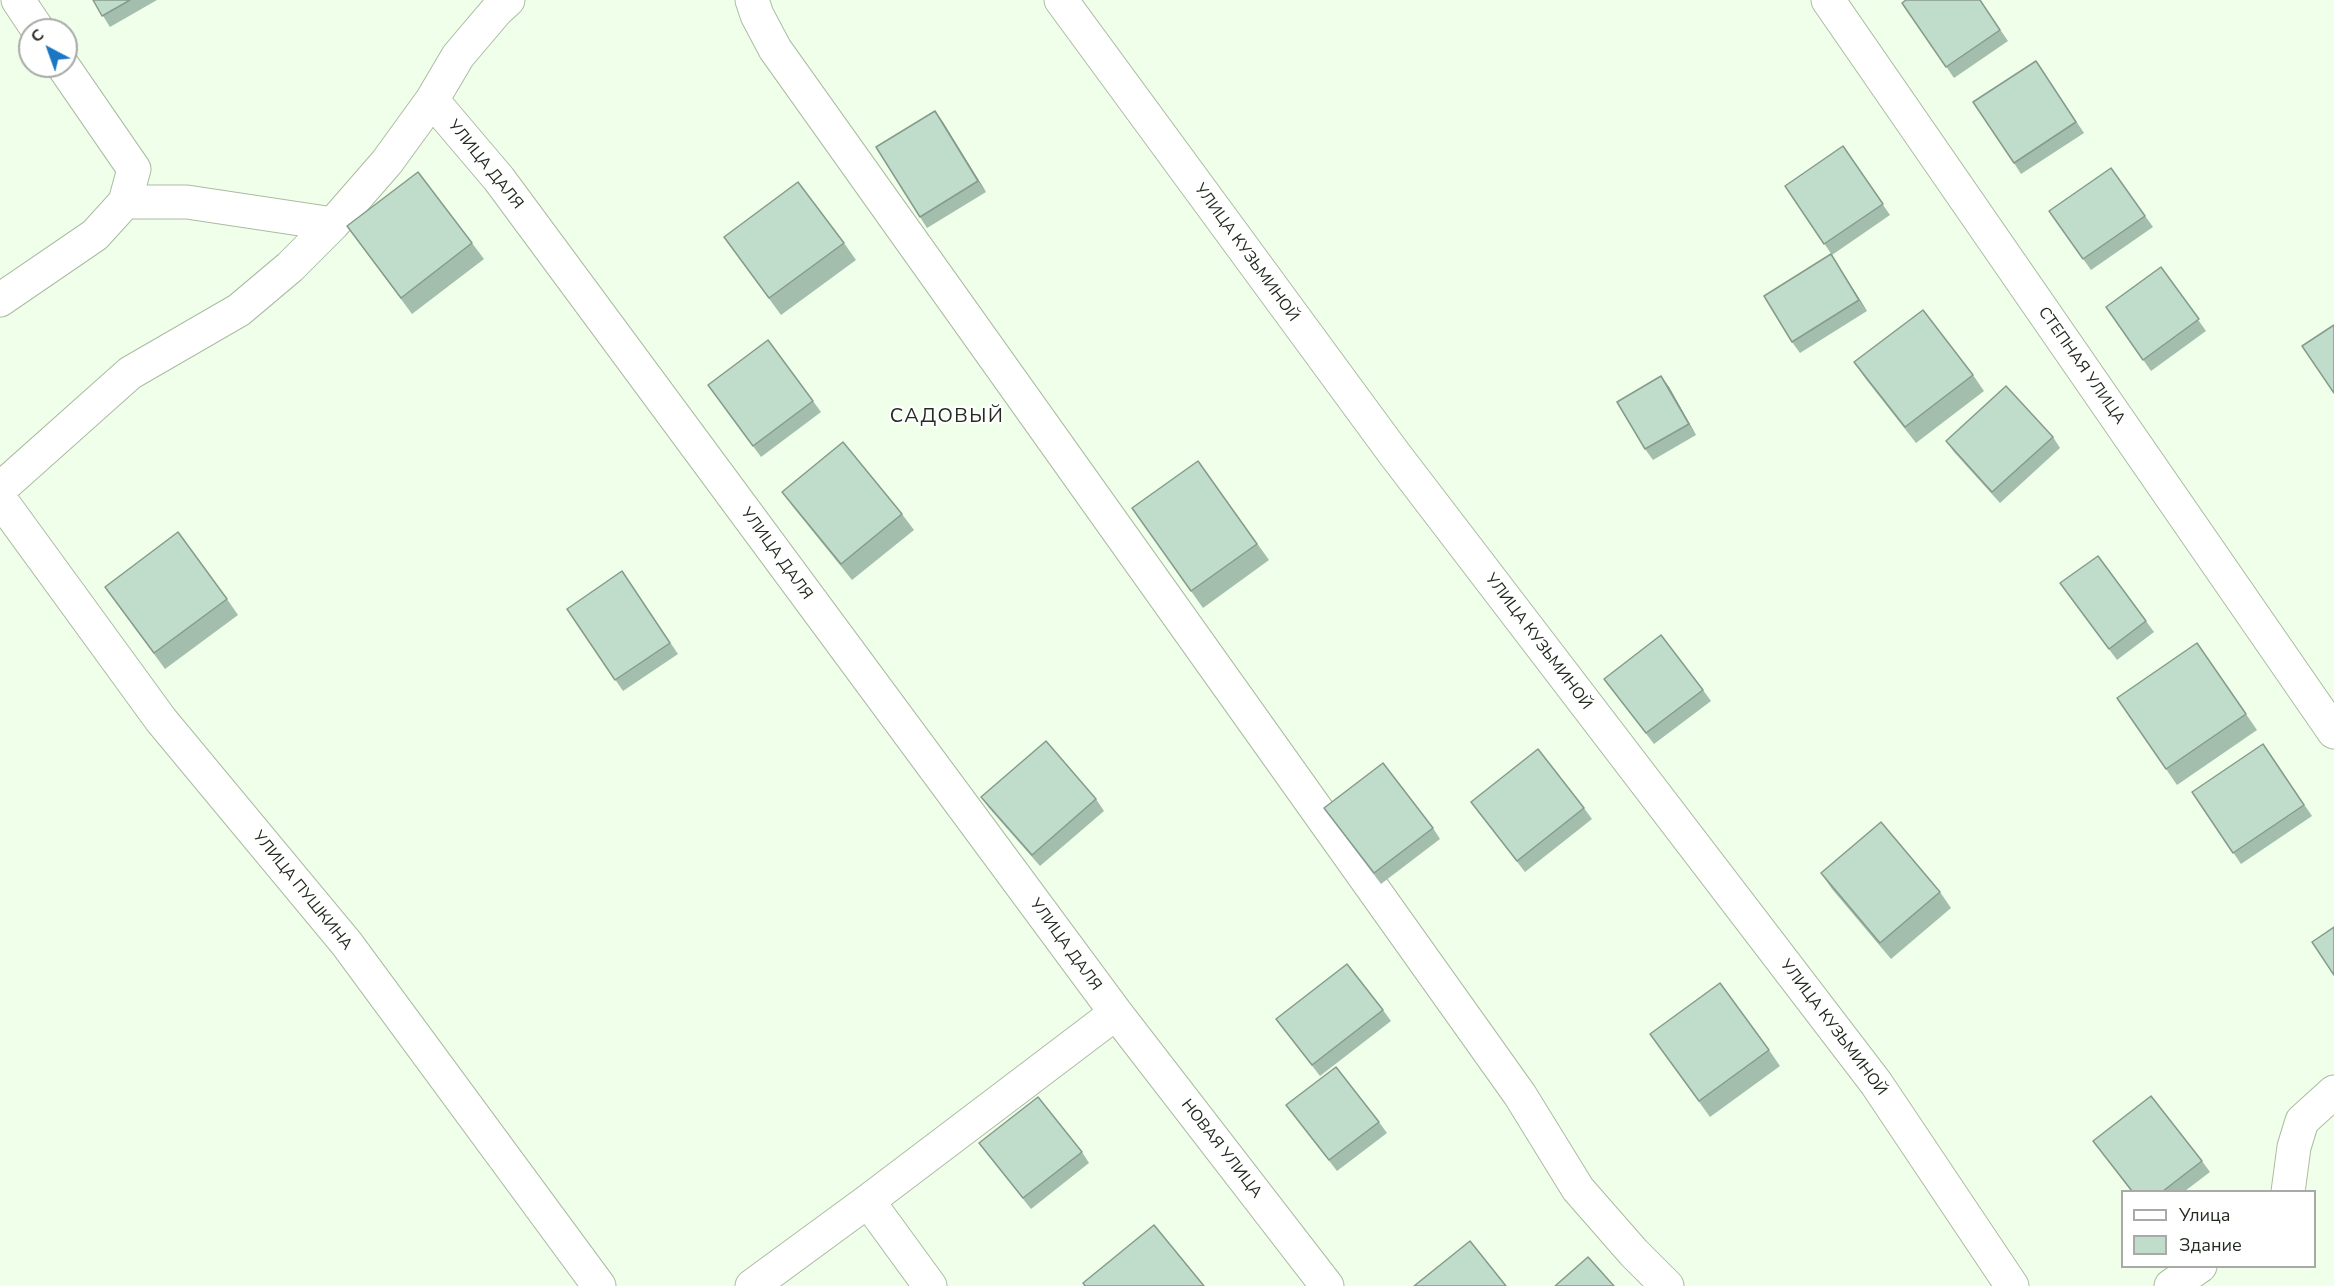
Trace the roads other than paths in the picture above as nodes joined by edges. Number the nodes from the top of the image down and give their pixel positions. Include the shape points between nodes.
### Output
1 (18, 0) edge
2 (508, 0) edge
3 (752, 0) edge
4 (1061, 0) edge
5 (1828, 0) edge
6 (30, 18) edge
7 (71, 78) edge
8 (432, 100) junction
9 (125, 202) junction
10 (333, 224) junction
11 (0, 300) edge
12 (0, 489) edge
13 (0, 499) edge
14 (2334, 732) edge
15 (1116, 1013) junction
16 (2334, 1092) edge
17 (2288, 1190) edge
18 (868, 1201) junction
19 (2197, 1268) edge
20 (599, 1286) edge
21 (752, 1286) edge
22 (930, 1286) edge
23 (1327, 1286) edge
24 (1667, 1286) edge
25 (2012, 1286) edge
26 (2170, 1286) edge

1 - 6 street
2 - 8 street via 458,56
3 - 24 street via 775,49 1520,1095 1578,1189
4 - 25 street, УЛИЦА КУЗЬМИНОЙ via 1393,452 1876,1083
5 - 14 street, СТЕПНАЯ УЛИЦА
7 - 9 street via 134,169
8 - 10 street via 387,162
8 - 15 street, УЛИЦА ДАЛЯ via 499,179
9 - 10 street via 187,202
9 - 11 street via 95,235
10 - 12 street via 239,310 130,373
13 - 20 street, УЛИЦА ПУШКИНА via 160,720 347,944
15 - 18 street
15 - 23 street, НОВАЯ УЛИЦА
16 - 17 street via 2302,1121
18 - 21 street
18 - 22 street
19 - 26 street

